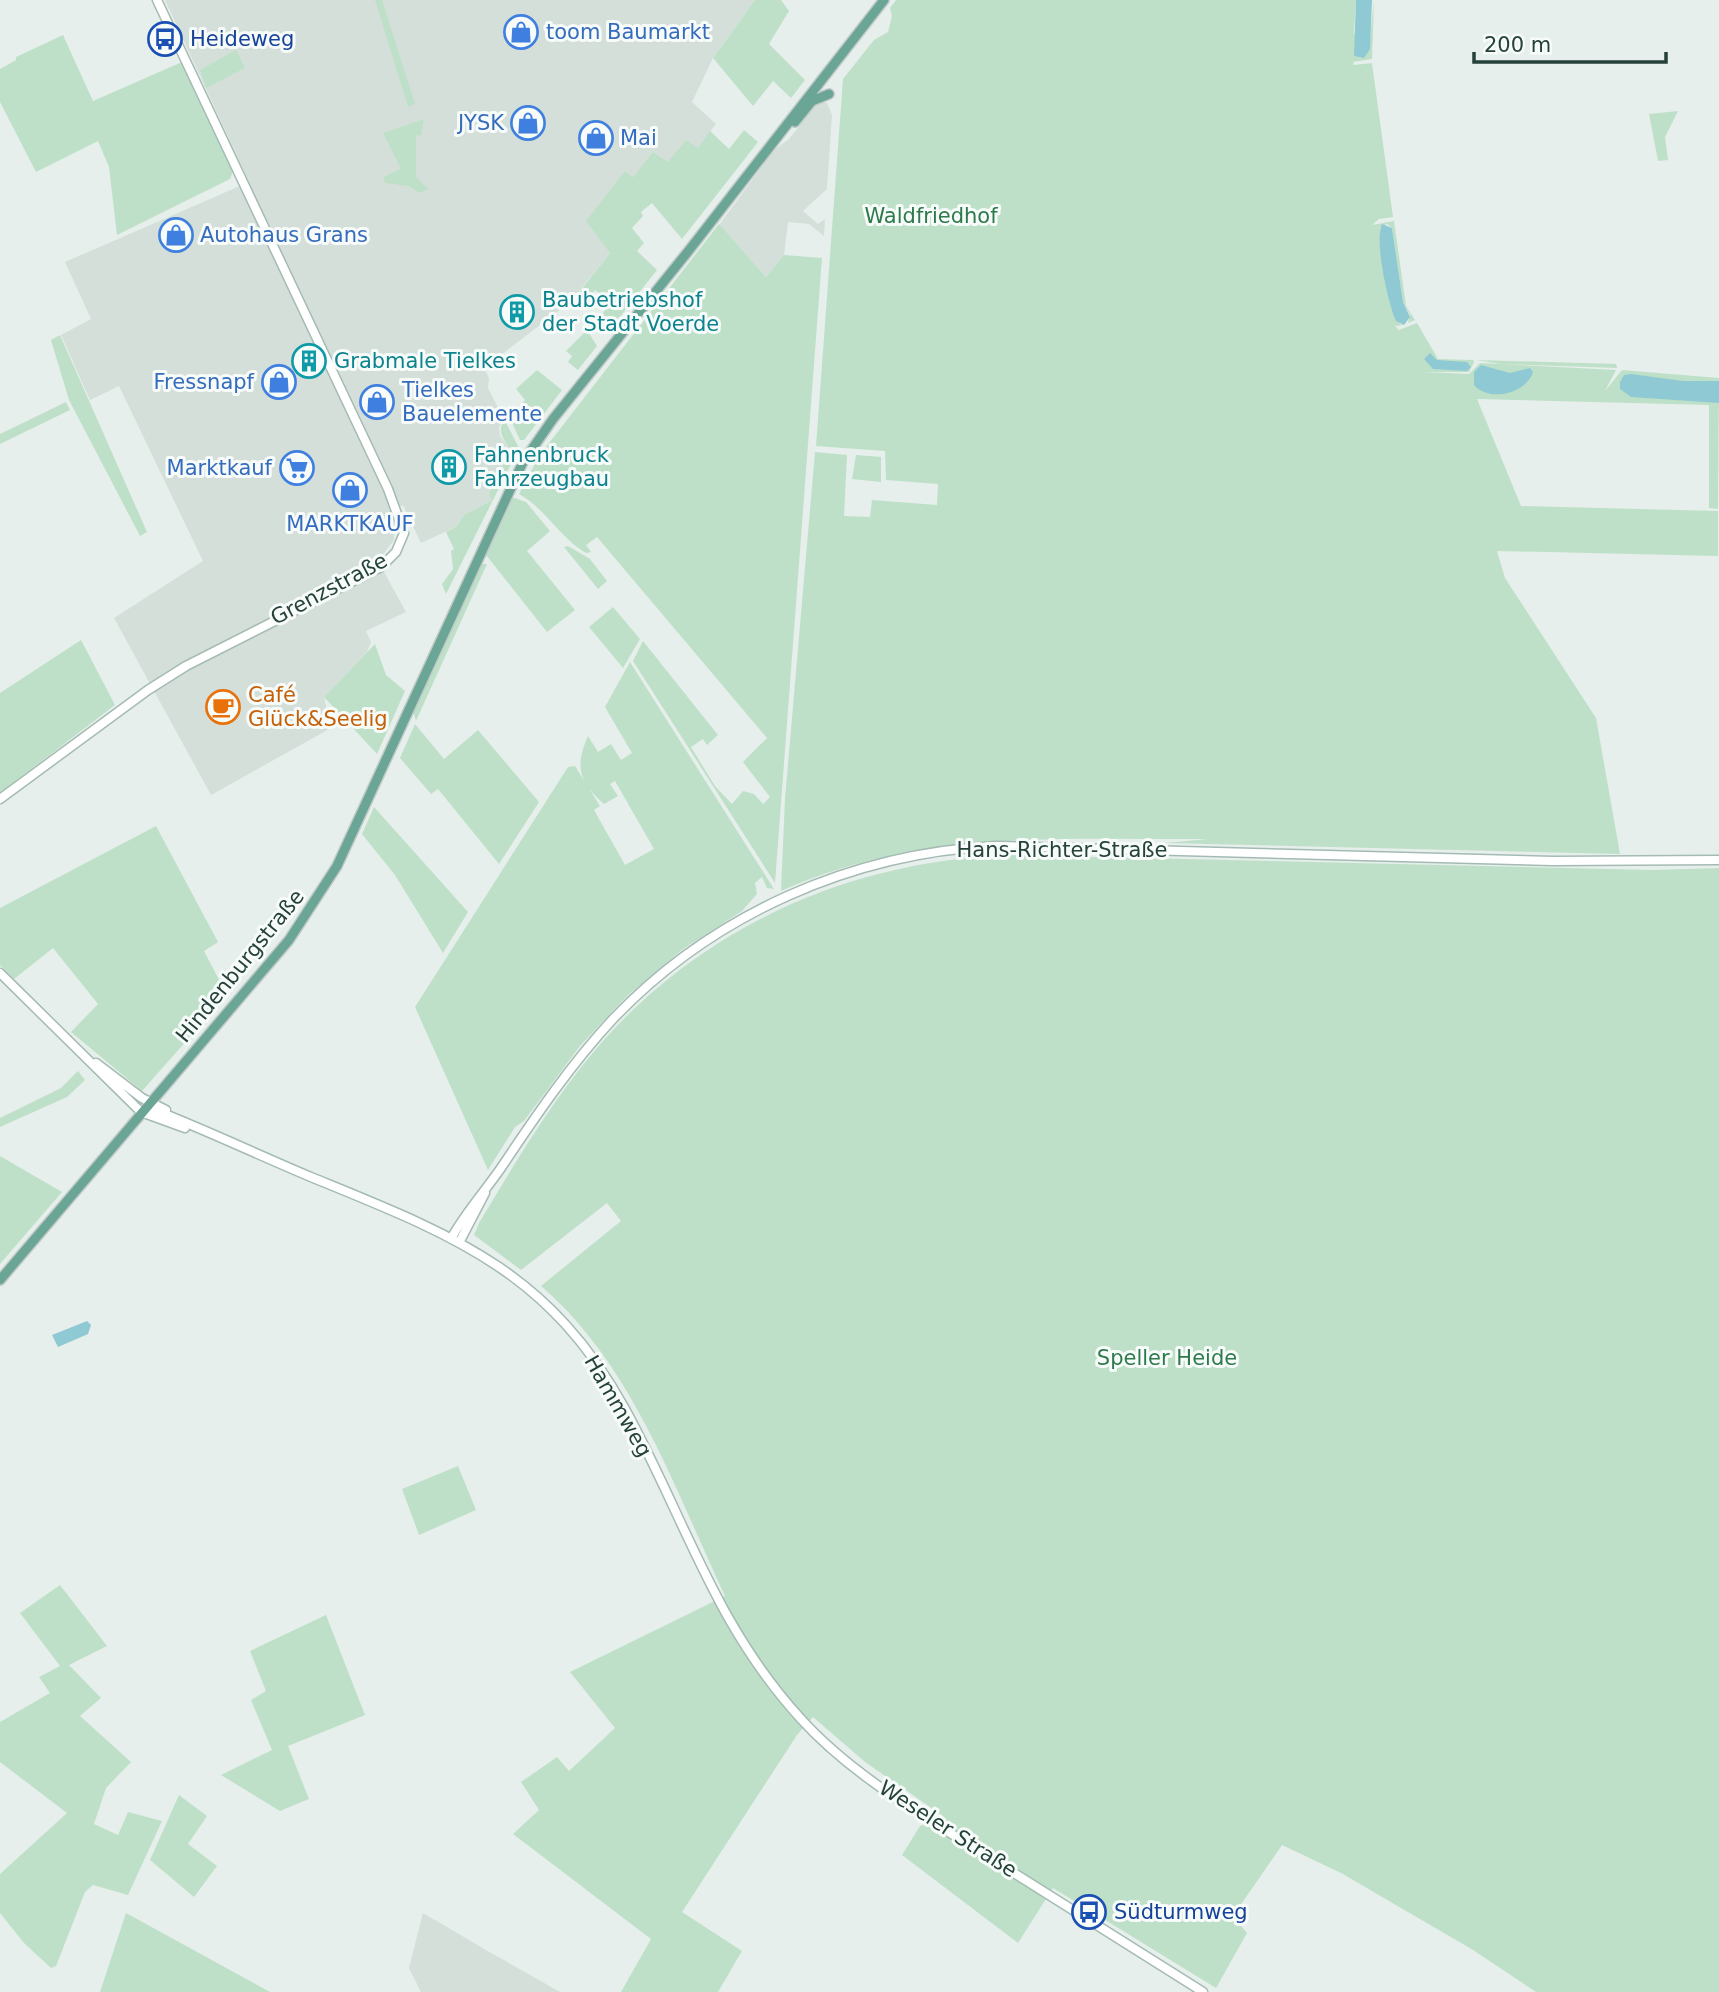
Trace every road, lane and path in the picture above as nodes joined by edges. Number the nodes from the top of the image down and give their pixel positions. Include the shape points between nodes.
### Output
1 (156, 0) edge
2 (884, 0) edge
3 (829, 94) dead end
4 (769, 147) junction
5 (0, 799) edge
6 (1716, 860) edge
7 (0, 973) edge
8 (85, 1056) junction
9 (158, 1094) junction
10 (146, 1107) junction
11 (166, 1110) junction
12 (215, 1137) junction
13 (456, 1239) junction
14 (0, 1280) edge
15 (730, 1625) joint
16 (1203, 1992) edge

1 - 5 main road, Grenzstraße via 388,489 404,533 396,552 381,566 186,666
2 - 4 main road, Hindenburgstraße
3 - 4 main road, Hindenburgstraße via 812,101
4 - 9 main road, Hindenburgstraße via 552,418 523,462 328,883 289,940
6 - 13 main road, Hans-Richter-Straße via 1564,861 996,846 947,849 879,862 820,881 752,912 665,971 628,1003 595,1039 491,1182
7 - 8 main road, Hammweg
8 - 10 main road, Hammweg
8 - 10 main road, Hammweg
9 - 10 main road, Hindenburgstraße
9 - 11 main road
10 - 11 main road, Hammweg
10 - 12 main road, Hammweg
10 - 14 main road, Hindenburgstraße
11 - 12 main road, Hammweg
12 - 13 main road, Hammweg
13 - 15 main road, Hammweg via 539,1298 601,1369
15 - 16 main road, Weseler Straße via 778,1693 843,1758 951,1833

